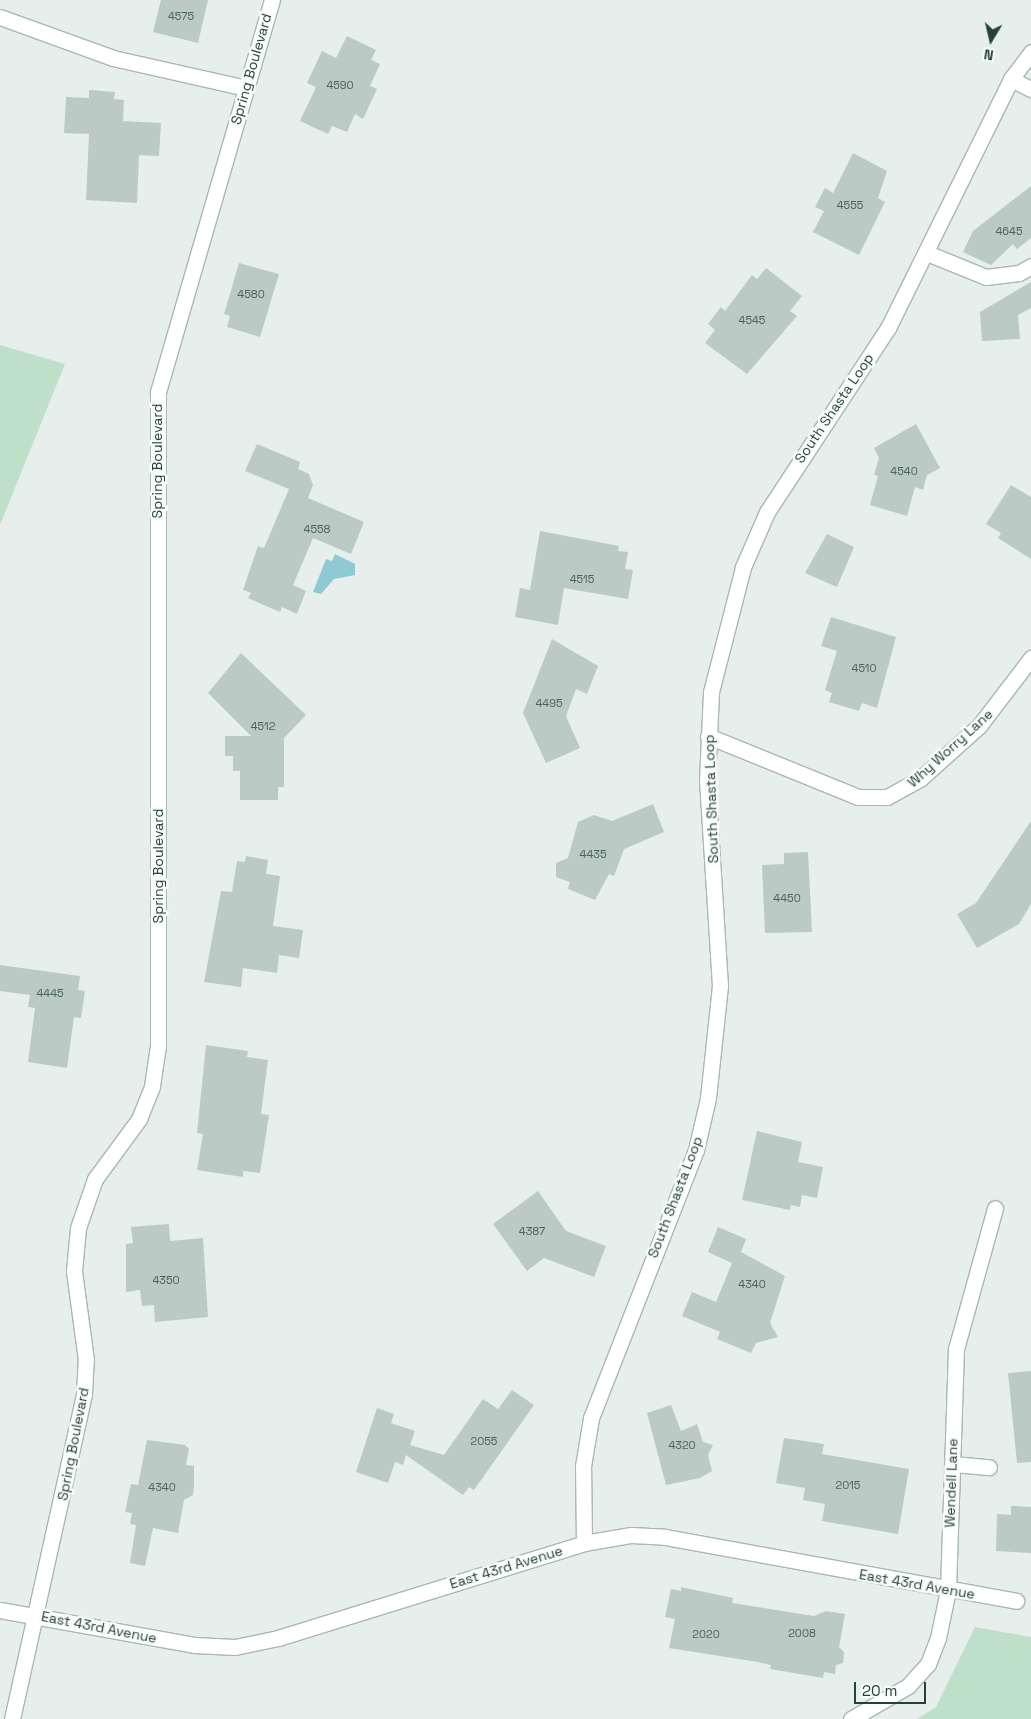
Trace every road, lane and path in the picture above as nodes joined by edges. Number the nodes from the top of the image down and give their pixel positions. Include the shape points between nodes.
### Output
1 (272, 0) edge
2 (0, 17) edge
3 (1031, 52) edge
4 (1011, 79) junction
5 (246, 88) junction
6 (1031, 89) edge
7 (927, 253) junction
8 (1031, 266) edge
9 (1031, 658) edge
10 (708, 736) junction
11 (995, 1208) dead end
12 (952, 1464) junction
13 (989, 1466) dead end
14 (584, 1543) junction
15 (948, 1590) junction
16 (1016, 1601) dead end
17 (0, 1610) edge
18 (38, 1615) junction
19 (12, 1719) edge
20 (851, 1719) edge

1 - 5 street, Spring Boulevard
2 - 5 street via 113,58
3 - 4 street, South Shasta Loop
4 - 6 street
4 - 7 street, South Shasta Loop
5 - 18 street, Spring Boulevard via 158,392 158,1046 152,1086 139,1119 95,1179 78,1228 74,1271 86,1360 84,1394
7 - 8 street via 986,277 1019,273
7 - 10 street, South Shasta Loop via 888,328 806,450 754,539 722,642
9 - 10 street, Why Worry Lane via 979,726 921,778 887,797 858,797
10 - 14 street, South Shasta Loop via 720,986 708,1098 696,1150 590,1418 584,1466
11 - 12 street, Wendell Lane via 958,1334
12 - 13 street
12 - 15 street, Wendell Lane
14 - 15 street, East 43rd Avenue via 631,1535 665,1537
14 - 18 street, East 43rd Avenue via 278,1638 235,1647 194,1645
15 - 16 street, East 43rd Avenue
15 - 20 street, Wendell Lane via 934,1653 920,1674 896,1696
17 - 18 street, East 43rd Avenue
18 - 19 street, Spring Boulevard

